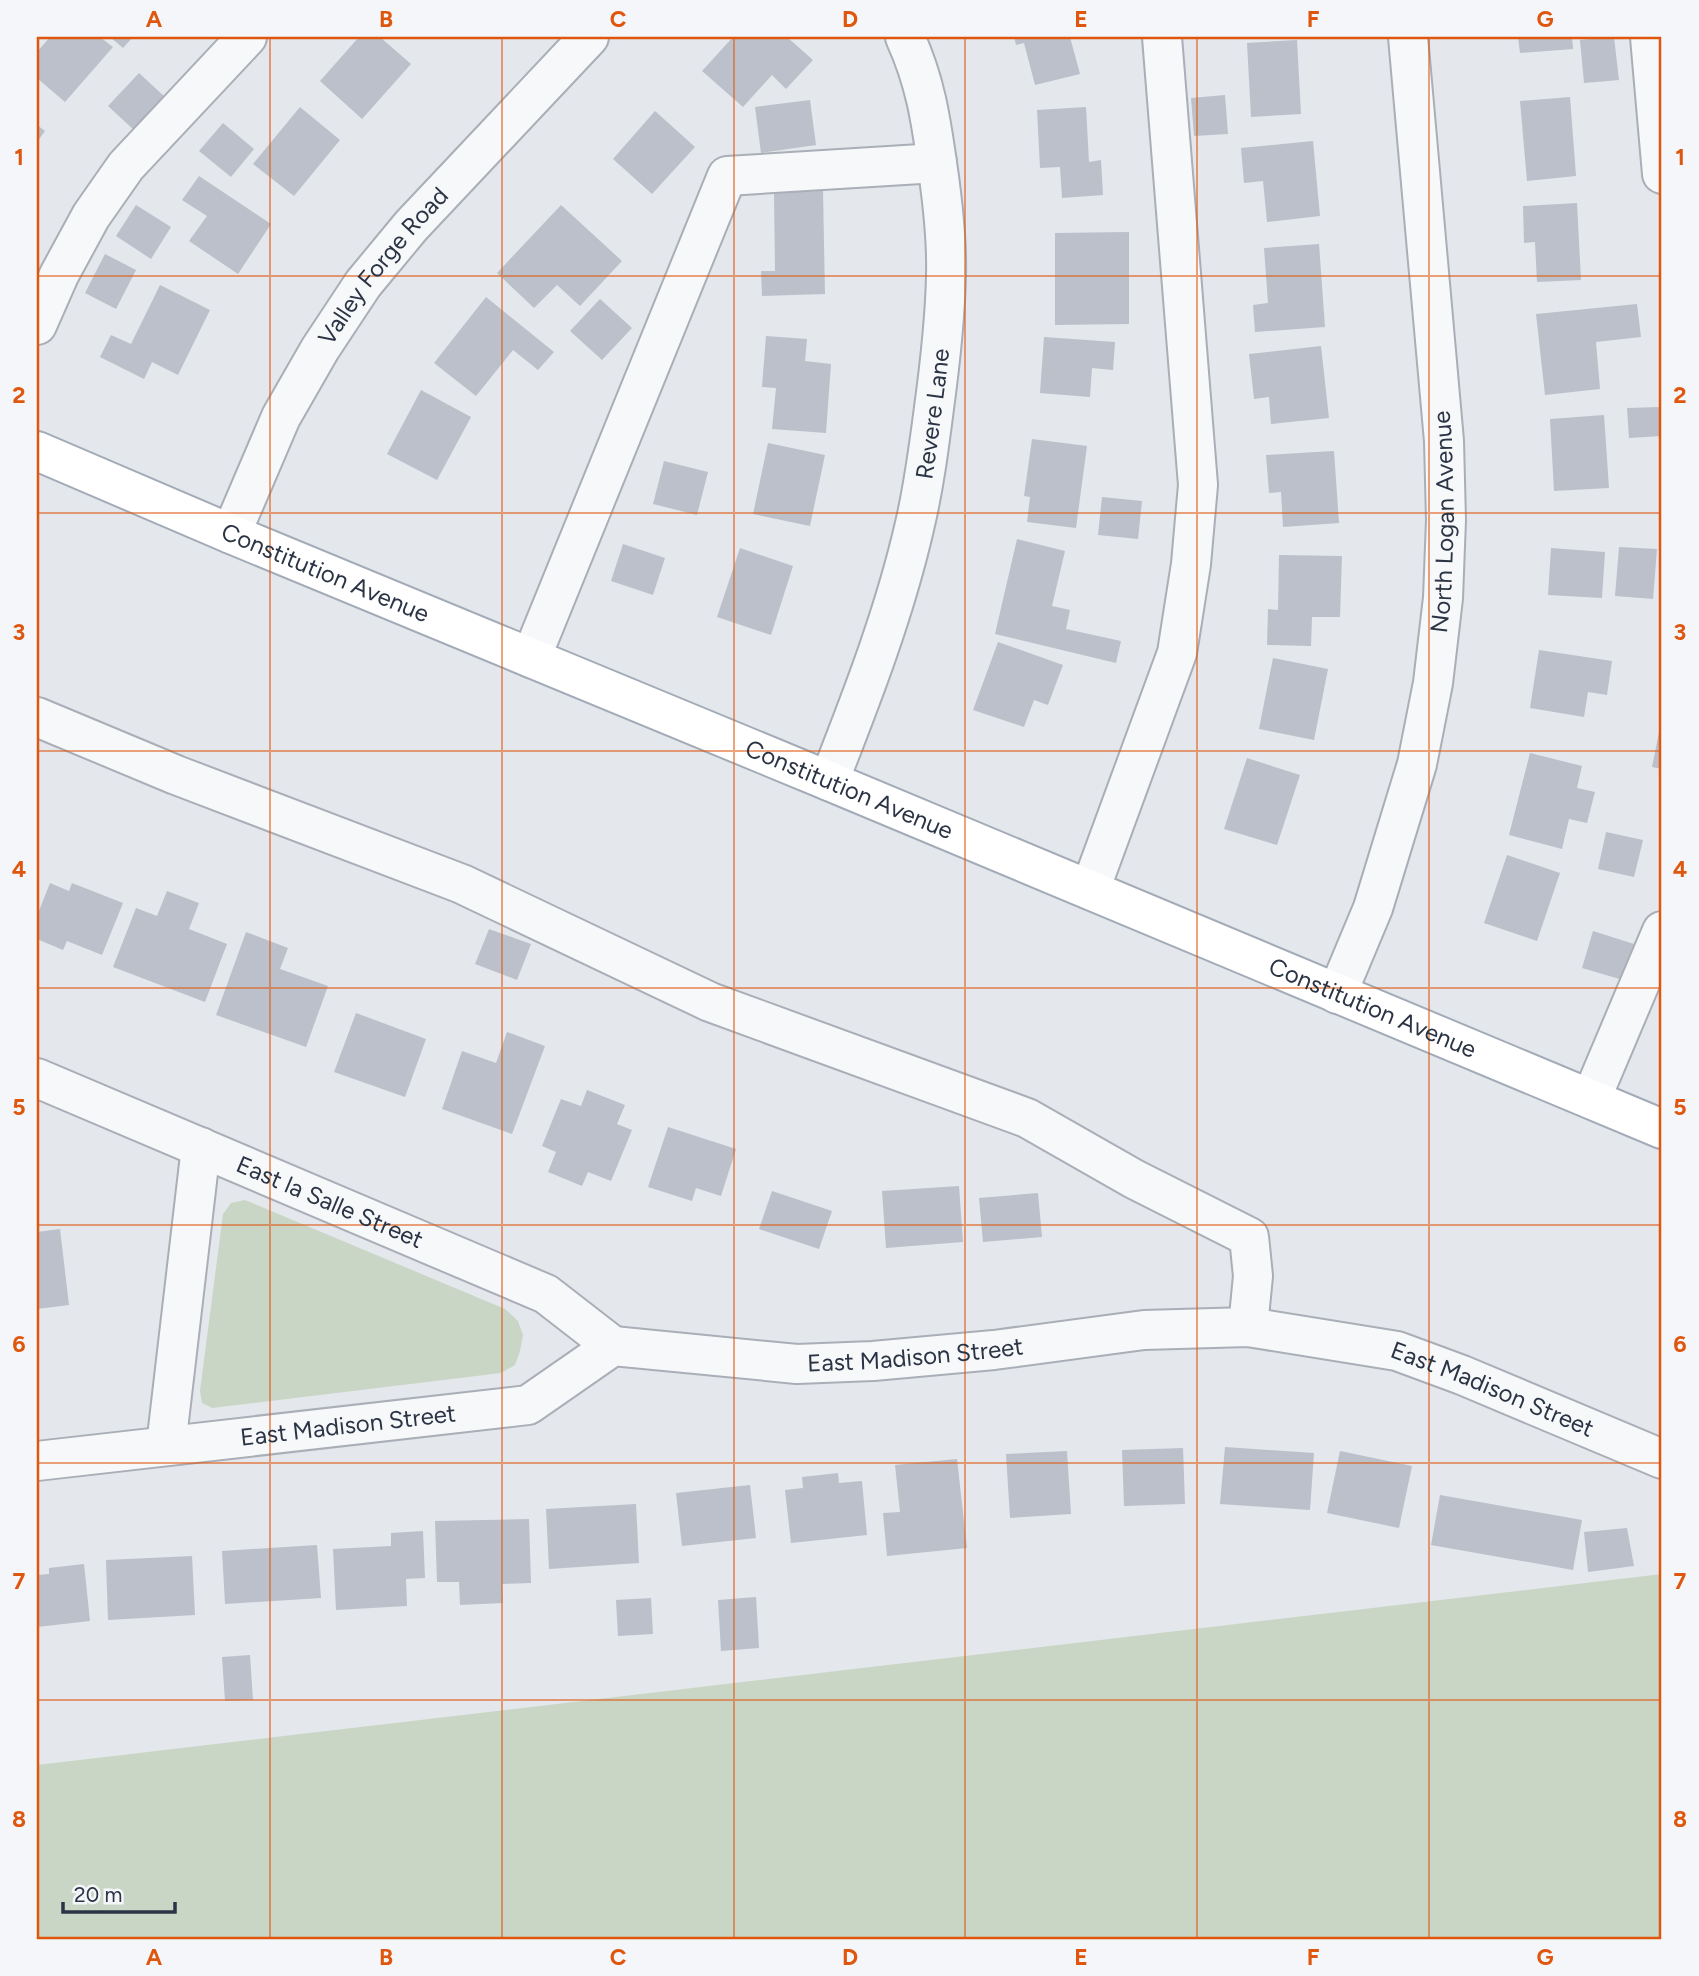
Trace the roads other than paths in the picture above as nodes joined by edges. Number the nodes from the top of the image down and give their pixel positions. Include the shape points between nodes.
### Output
1 (247, 37) edge
2 (589, 37) edge
3 (905, 37) edge
4 (1162, 37) edge
5 (1408, 37) edge
6 (1650, 37) edge
7 (937, 163) junction
8 (1662, 174) edge
9 (37, 325) edge
10 (37, 451) edge
11 (231, 534) junction
12 (531, 658) junction
13 (37, 717) edge
14 (829, 781) junction
15 (1090, 890) junction
16 (1662, 932) edge
17 (1337, 994) junction
18 (37, 1078) edge
19 (1591, 1099) junction
20 (1662, 1129) edge
21 (201, 1147) junction
22 (1248, 1327) junction
23 (613, 1346) junction
24 (166, 1447) junction
25 (1662, 1459) edge
26 (37, 1461) edge

1 - 9 street via 126,166 91,216
2 - 11 street, Valley Forge Road via 411,226 363,284 281,417
3 - 7 street, Revere Lane via 930,110
4 - 15 street via 1198,485 1177,653
5 - 17 street, North Logan Avenue via 1444,441 1444,598 1417,764 1373,908
6 - 8 street
7 - 12 street via 727,176
7 - 14 street, Revere Lane via 946,273 930,440 915,524 894,599
10 - 11 main road, Constitution Avenue
11 - 12 main road, Constitution Avenue
12 - 14 main road, Constitution Avenue
13 - 22 street via 461,884 710,1002 1027,1118 1249,1237 1253,1276
14 - 15 main road, Constitution Avenue
15 - 17 main road, Constitution Avenue
16 - 19 street
17 - 19 main road, Constitution Avenue
18 - 21 street, East la Salle Street
19 - 20 main road, Constitution Avenue
21 - 23 street, East la Salle Street via 546,1294
21 - 24 street
22 - 23 street, East Madison Street via 1144,1330 873,1362 797,1364
22 - 25 street, East Madison Street via 1397,1351
23 - 24 street, East Madison Street via 528,1405
24 - 26 street, East Madison Street

